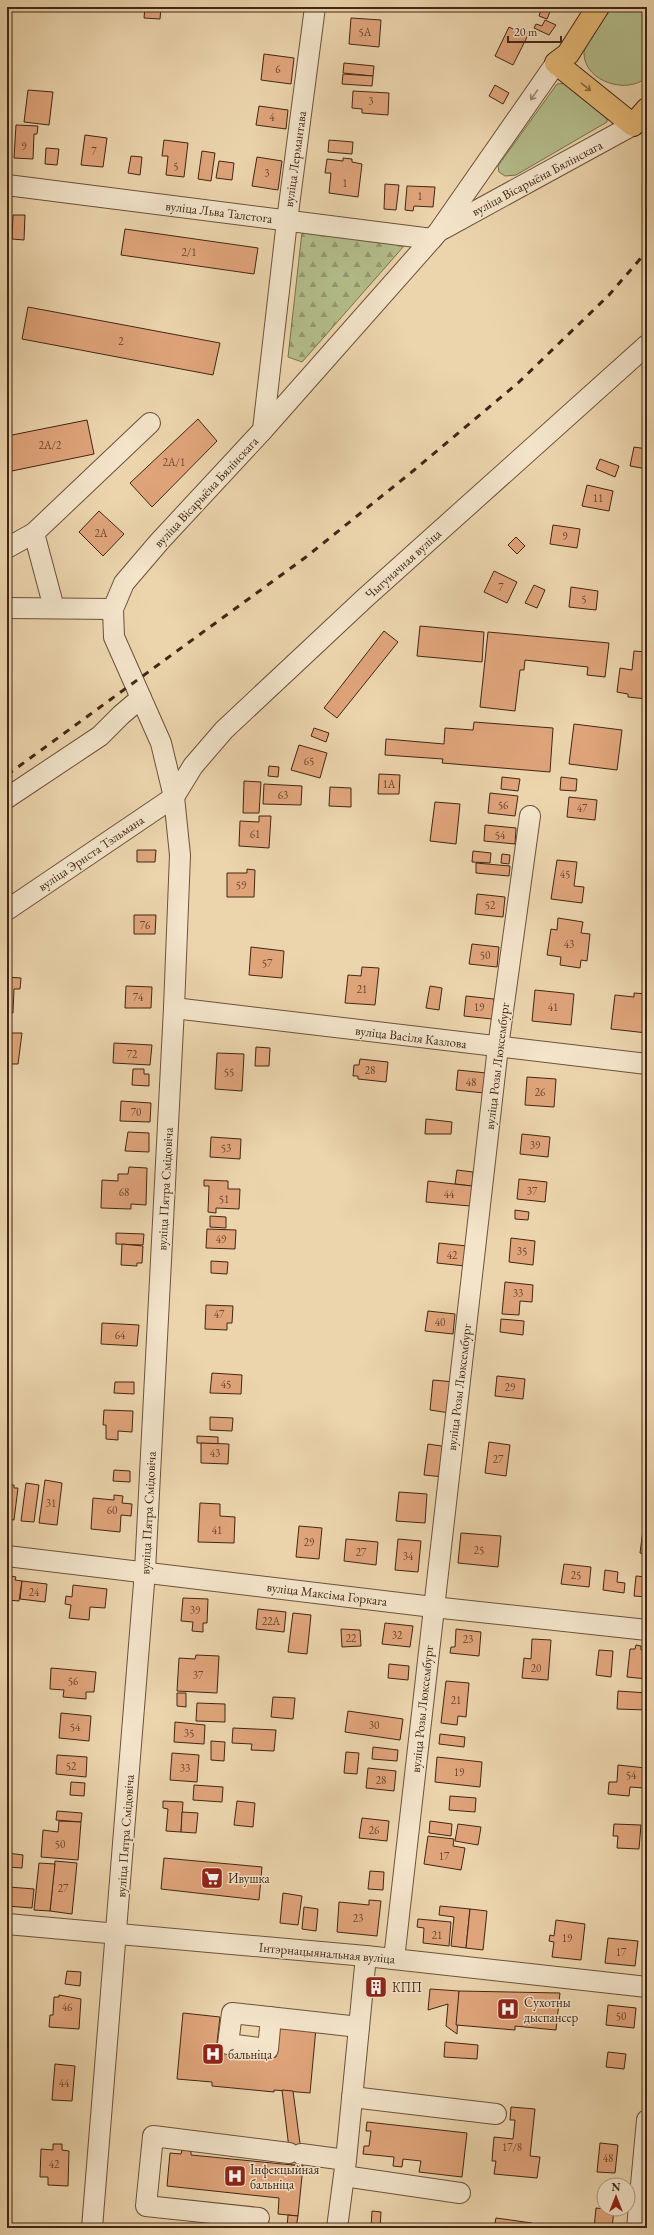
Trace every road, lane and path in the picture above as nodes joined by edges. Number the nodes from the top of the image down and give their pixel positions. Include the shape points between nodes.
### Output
1 (315, 7) edge
2 (589, 7) edge
3 (598, 7) edge
4 (562, 59) junction
5 (644, 121) edge
6 (7, 185) edge
7 (287, 221) junction
8 (436, 235) junction
9 (647, 345) edge
10 (150, 423) dead end
11 (263, 430) junction
12 (34, 533) junction
13 (7, 548) edge
14 (7, 608) edge
15 (54, 608) junction
16 (113, 609) junction
17 (141, 698) junction
18 (174, 797) junction
19 (7, 798) edge
20 (530, 816) dead end
21 (7, 910) edge
22 (174, 1008) junction
23 (498, 1047) junction
24 (647, 1064) edge
25 (7, 1556) edge
26 (145, 1571) junction
27 (433, 1607) junction
28 (647, 1630) edge
29 (7, 1924) edge
30 (117, 1934) junction
31 (366, 1956) junction
32 (394, 1959) junction
33 (647, 1987) edge
34 (271, 2017) dead end
35 (359, 2027) junction
36 (352, 2097) junction
37 (496, 2114) dead end
38 (647, 2120) edge
39 (345, 2168) junction
40 (460, 2193) dead end
41 (259, 2218) dead end
42 (92, 2228) edge
43 (337, 2228) edge
44 (637, 2228) edge

1 - 7 street, вуліца Лермантава
2 - 4 main road
3 - 4 main road, вуліца Вісарыёна Бялінскага
4 - 5 main road
4 -> 8 street, вуліца Вісарыёна Бялінскага
5 - 8 street, вуліца Вісарыёна Бялінскага
6 - 7 street, вуліца Льва Талстога
7 - 8 street, вуліца Льва Талстога
7 - 11 street, вуліца Лермантава
8 - 11 street, вуліца Вісарыёна Бялінскага
9 - 18 street, Чыгуначная вуліца via 365,598 224,730 193,766
10 - 12 street
11 - 16 street, вуліца Вісарыёна Бялінскага via 124,583
12 - 13 street
12 - 15 street
14 - 15 street
15 - 16 street
16 - 17 street, вуліца Вісарыёна Бялінскага via 114,637
17 - 18 street, вуліца Вісарыёна Бялінскага via 161,743
17 - 19 street via 100,736
18 - 21 street, вуліца Эрнста Тэльмана
18 - 22 street, вуліца Пятра Смідовіча via 180,855
20 - 23 street, вуліца Розы Люксембург
22 - 23 street, вуліца Васіля Казлова
22 - 26 street, вуліца Пятра Смідовіча
23 - 24 street, вуліца Васіля Казлова
23 - 27 street, вуліца Розы Люксембург
25 - 26 street, вуліца Максіма Горкага
26 - 27 street, вуліца Максіма Горкага
26 - 30 street, вуліца Пятра Смідовіча
27 - 28 street, вуліца Максіма Горкага
27 - 32 street, вуліца Розы Люксембург
29 - 30 street, Інтэрнацыянальная вуліца
30 - 31 street, Інтэрнацыянальная вуліца
30 - 42 street, вуліца Пятра Смідовіча
31 - 32 street, Інтэрнацыянальная вуліца
31 - 35 street
32 - 33 street, Інтэрнацыянальная вуліца
34 - 35 street
35 - 36 street
36 - 37 street
36 - 39 street
38 - 44 street
39 - 40 street
39 - 41 street via 295,2153 153,2136 146,2206
39 - 43 street

